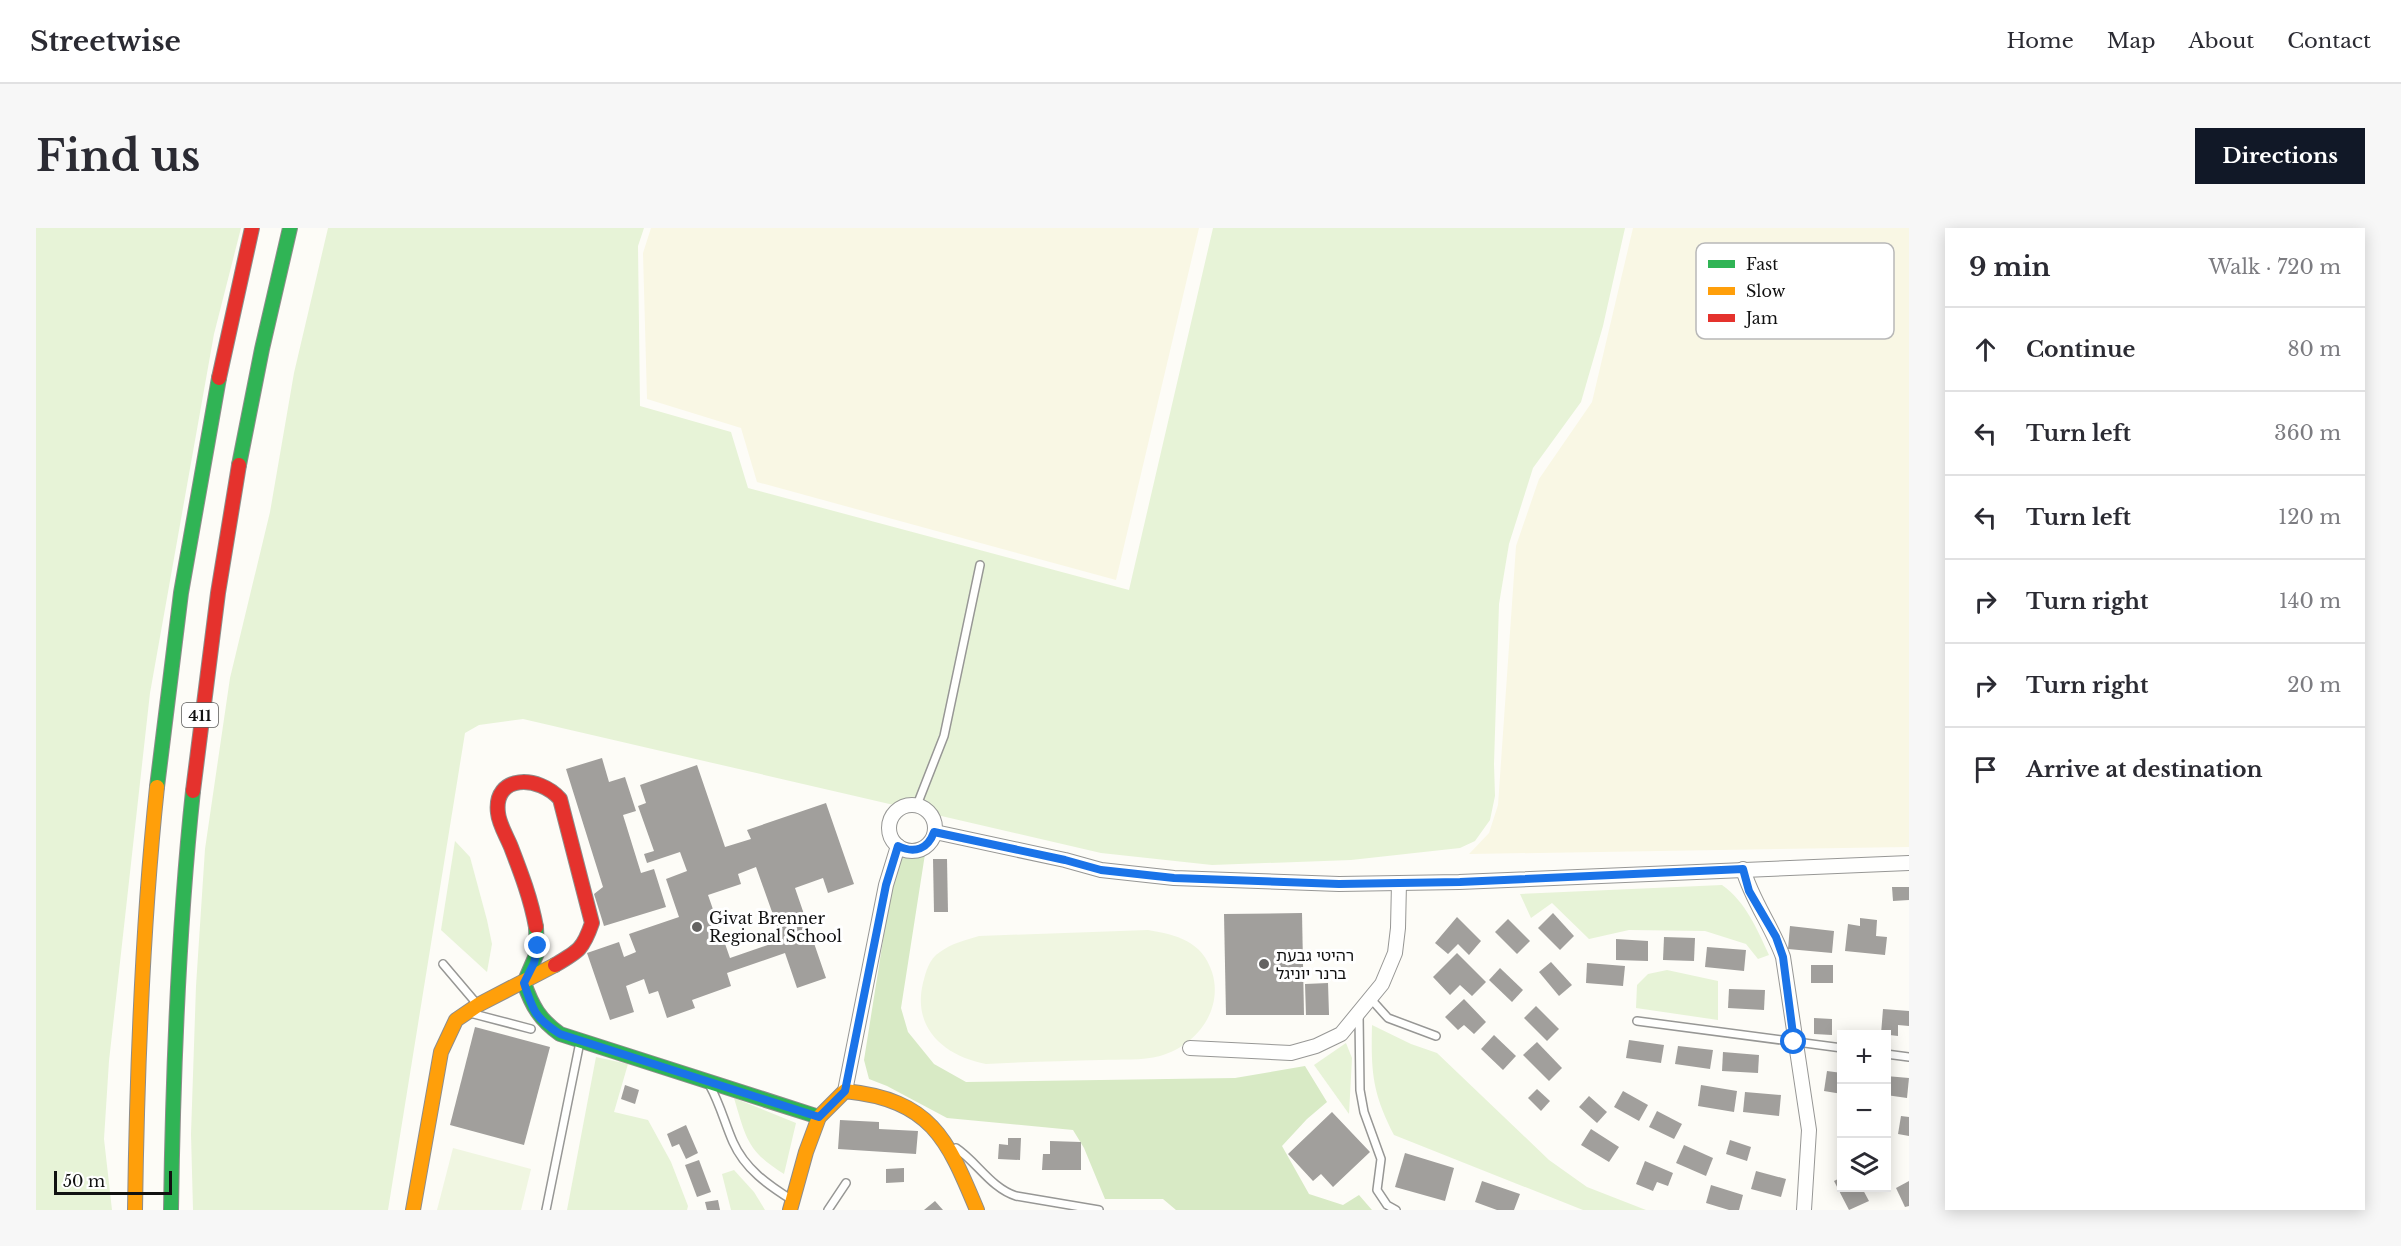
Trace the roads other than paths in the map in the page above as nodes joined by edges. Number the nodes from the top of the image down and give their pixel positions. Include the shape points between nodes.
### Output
1 (252, 228) edge
2 (290, 228) edge
3 (980, 565) dead end
4 (917, 805) junction
5 (934, 832) junction
6 (898, 846) junction
7 (1909, 863) edge
8 (1743, 869) junction
9 (1399, 883) junction
10 (443, 964) dead end
11 (524, 983) junction
12 (1370, 998) junction
13 (478, 1005) junction
14 (466, 1012) junction
15 (1359, 1012) junction
16 (1637, 1021) dead end
17 (531, 1029) dead end
18 (1436, 1035) dead end
19 (580, 1040) junction
20 (1794, 1042) junction
21 (1837, 1047) edge
22 (1190, 1048) dead end
23 (1891, 1055) edge
24 (1909, 1057) edge
25 (708, 1081) junction
26 (845, 1091) junction
27 (819, 1117) junction
28 (947, 1143) junction
29 (846, 1183) dead end
30 (791, 1205) edge
31 (135, 1210) edge
32 (171, 1210) edge
33 (413, 1210) edge
34 (546, 1210) edge
35 (828, 1210) edge
36 (977, 1210) edge
37 (1099, 1210) edge
38 (1396, 1210) edge
39 (1804, 1210) edge

1 - 31 main road, 411 via 208,438 165,699 145,923
2 - 32 main road, 411 via 240,466 201,704 182,926
3 - 4 lane via 944,736
4 - 5 street via 932,817
4 - 6 street via 899,808 890,820 890,834
5 - 6 street via 920,849
5 - 9 street via 1101,870 1174,878
6 - 26 street via 886,885
7 - 8 street
8 - 9 street
8 - 20 street via 1749,891 1783,957
9 - 12 street via 1395,952 1382,984
10 - 13 lane
11 - 11 main road via 576,953 585,943 592,923 560,799 540,781 524,780 499,799 498,814 535,922 538,946
11 - 13 main road
11 - 19 main road via 533,1011 545,1024
12 - 15 street
12 - 18 lane via 1388,1018
13 - 14 main road
14 - 17 lane
14 - 33 main road via 456,1020 441,1052
15 - 22 street via 1341,1034 1292,1053
15 - 38 lane via 1360,1090 1381,1159 1377,1190 1387,1205
16 - 20 lane
19 - 25 main road
19 - 34 lane
20 - 21 lane
20 - 39 street via 1809,1130
23 - 24 lane
25 - 27 main road
25 - 30 lane via 744,1160
26 - 27 main road
26 - 28 main road via 884,1097 922,1118
27 - 30 main road
28 - 36 main road
28 - 37 lane via 969,1157 1005,1193
29 - 35 lane

